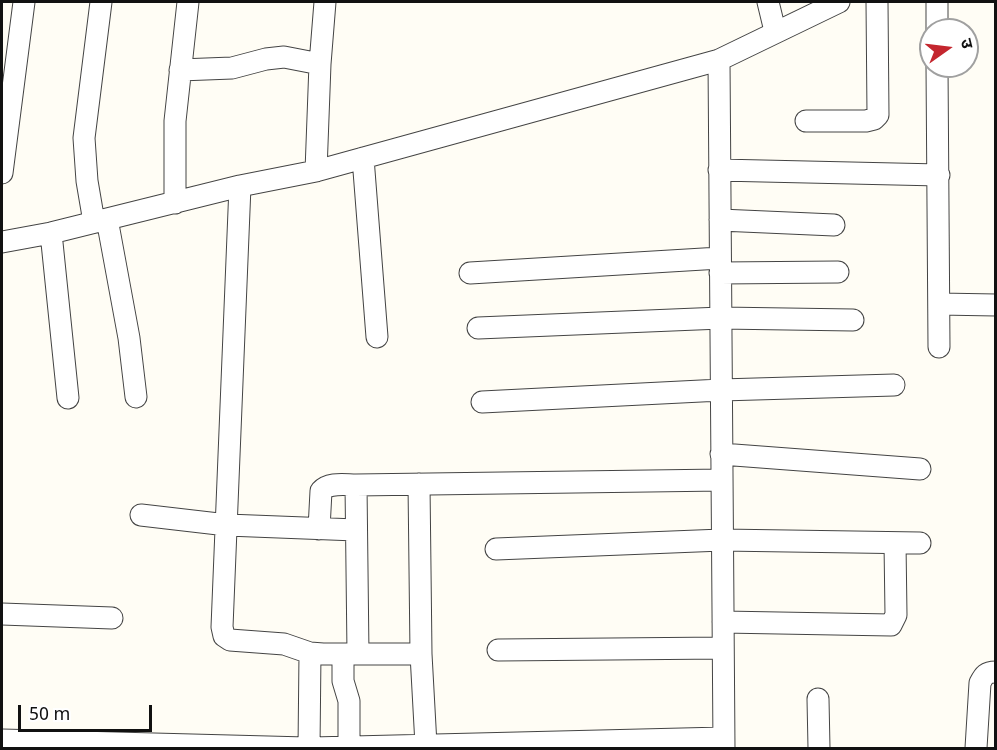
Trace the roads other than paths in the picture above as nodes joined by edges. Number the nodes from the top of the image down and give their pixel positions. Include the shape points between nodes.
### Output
1 (24, 2) edge
2 (101, 2) edge
3 (188, 2) edge
4 (325, 2) edge
5 (768, 2) edge
6 (839, 2) edge
7 (877, 2) edge
8 (936, 2) edge
9 (937, 18) edge
10 (775, 31) junction
11 (9, 54) edge
12 (719, 60) junction
13 (320, 64) junction
14 (180, 70) junction
15 (937, 78) edge
16 (806, 121) dead end
17 (363, 158) junction
18 (719, 170) junction
19 (316, 171) junction
20 (2, 173) edge
21 (939, 175) junction
22 (240, 186) junction
23 (175, 203) junction
24 (720, 220) junction
25 (100, 221) junction
26 (834, 225) dead end
27 (51, 233) junction
28 (2, 242) edge
29 (720, 266) junction
30 (838, 272) dead end
31 (470, 273) dead end
32 (939, 304) junction
33 (996, 305) edge
34 (720, 318) junction
35 (853, 320) dead end
36 (478, 328) dead end
37 (377, 337) dead end
38 (939, 347) dead end
39 (894, 385) dead end
40 (721, 390) junction
41 (136, 397) dead end
42 (68, 398) dead end
43 (482, 402) dead end
44 (721, 454) junction
45 (920, 469) dead end
46 (722, 480) junction
47 (419, 484) junction
48 (356, 485) junction
49 (141, 515) dead end
50 (227, 525) junction
51 (319, 529) junction
52 (356, 531) junction
53 (722, 540) junction
54 (895, 543) junction
55 (920, 543) dead end
56 (496, 549) dead end
57 (2, 614) edge
58 (112, 618) dead end
59 (723, 622) junction
60 (723, 648) junction
61 (498, 650) dead end
62 (310, 653) junction
63 (421, 654) junction
64 (350, 655) junction
65 (996, 672) edge
66 (818, 699) dead end
67 (2, 740) edge
68 (724, 743) edge
69 (426, 745) junction
70 (349, 747) edge
71 (272, 748) edge
72 (309, 748) edge
73 (819, 748) edge
74 (976, 748) edge

1 - 11 street
2 - 25 street via 84,138 87,181
3 - 14 street
4 - 13 street
5 - 10 street
6 - 10 street
7 - 16 street via 878,115 866,121
8 - 9 street
10 - 12 street
11 - 20 street
12 - 17 street
12 - 18 street
13 - 14 street via 284,57 232,68
13 - 19 street
14 - 23 street via 175,121
15 - 21 street
17 - 19 street
17 - 37 street
18 - 21 street
18 - 24 street
19 - 22 street
21 - 32 street
22 - 23 street
22 - 50 street
23 - 25 street
24 - 26 street
24 - 29 street
25 - 27 street
25 - 41 street via 129,338
27 - 28 street
27 - 42 street
29 - 30 street
29 - 31 street
29 - 34 street
32 - 33 street
32 - 38 street
34 - 35 street
34 - 36 street
34 - 40 street
39 - 40 street
40 - 43 street
40 - 44 street
44 - 45 street
44 - 46 street
46 - 47 street
46 - 53 street
47 - 48 street
47 - 63 street
48 - 51 street via 325,486 321,491
48 - 52 street
49 - 50 street
50 - 51 street
50 - 62 street via 224,636 231,640 284,644
51 - 52 street
52 - 64 street
53 - 54 street
53 - 56 street
53 - 59 street
54 - 55 street
54 - 59 street via 896,615 891,625
57 - 58 street
59 - 60 street
60 - 61 street
60 - 68 street
62 - 64 street
62 - 72 street
63 - 64 street
63 - 69 street
64 - 70 street via 343,681 349,701
65 - 74 street via 983,675 980,683
66 - 73 street
67 - 71 street
68 - 69 street
69 - 70 street
70 - 72 street
71 - 72 street

